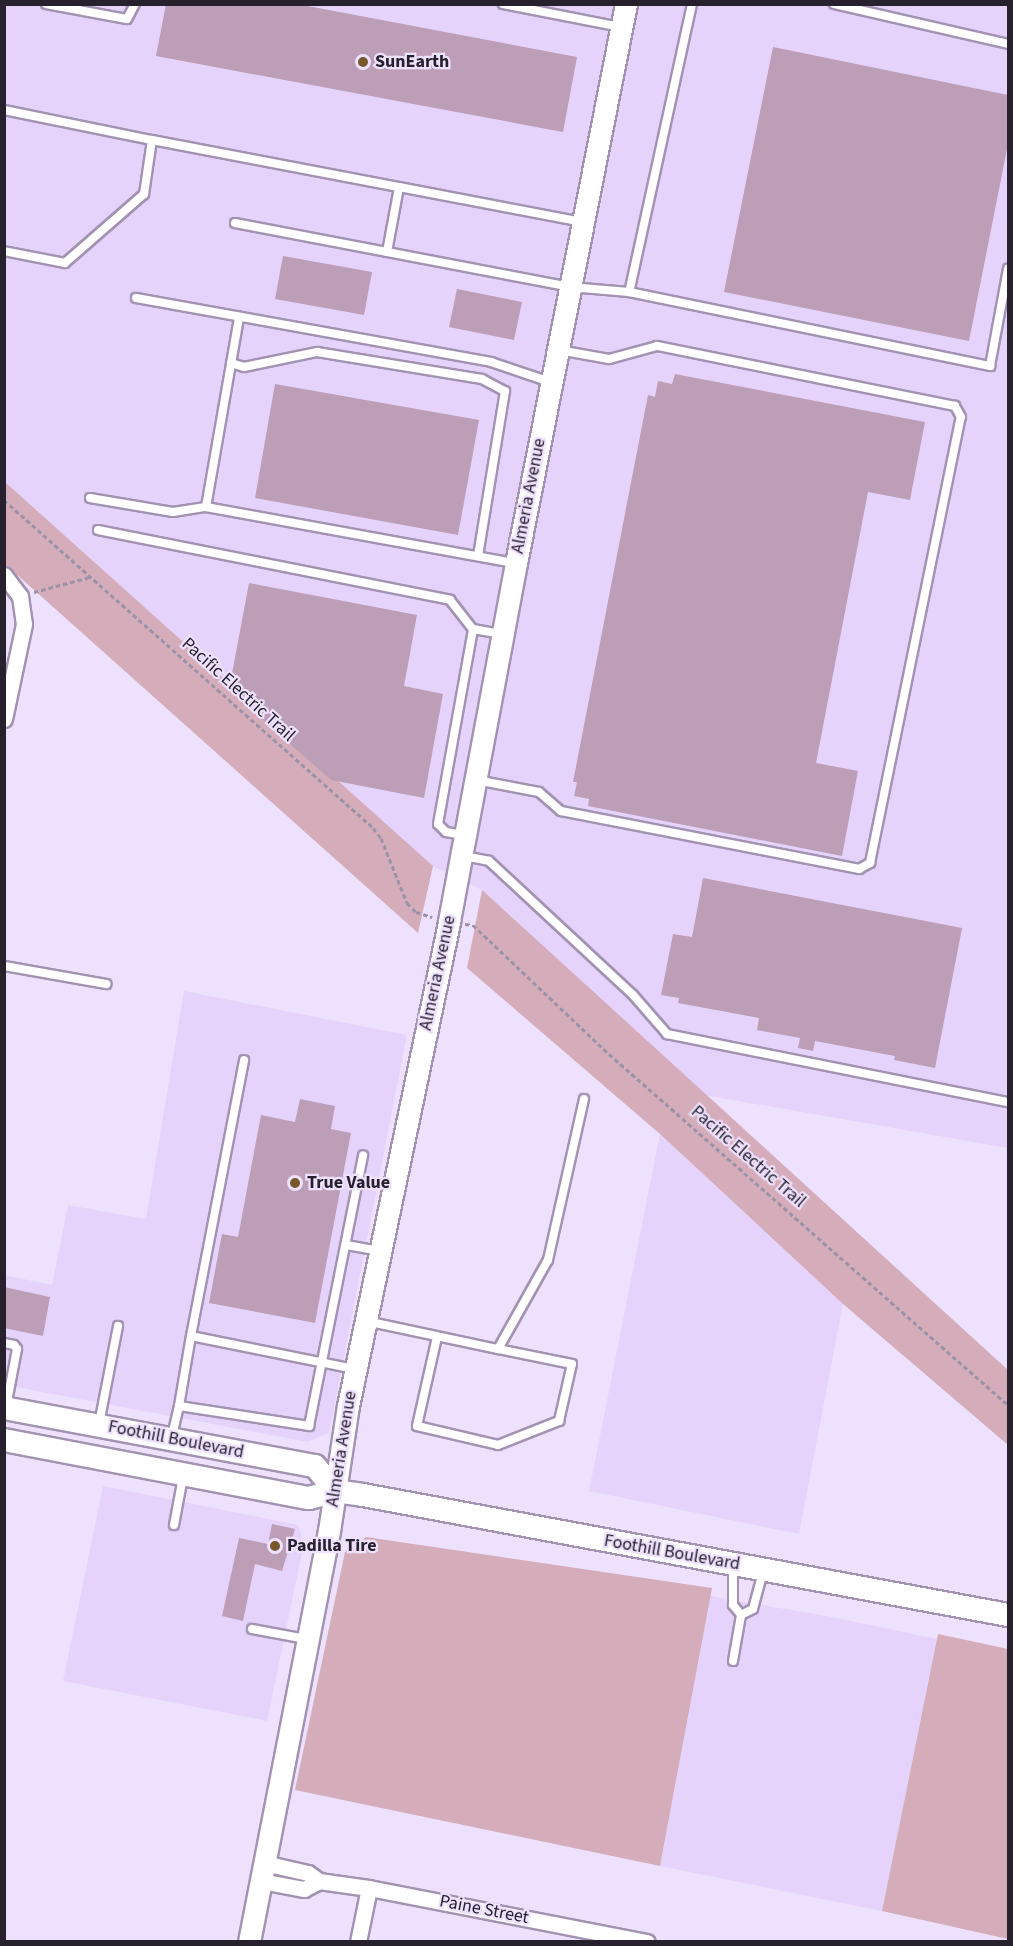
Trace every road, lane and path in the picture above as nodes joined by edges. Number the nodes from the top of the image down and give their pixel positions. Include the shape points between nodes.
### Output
1 (46, 4) edge
2 (135, 4) edge
3 (502, 4) edge
4 (626, 4) edge
5 (692, 4) edge
6 (834, 4) edge
7 (622, 27) junction
8 (1008, 44) edge
9 (4, 110) edge
10 (152, 140) junction
11 (399, 187) junction
12 (583, 222) junction
13 (235, 223) dead end
14 (4, 251) edge
15 (387, 252) junction
16 (1008, 269) edge
17 (570, 287) junction
18 (629, 292) junction
19 (136, 298) dead end
20 (238, 316) junction
21 (558, 349) junction
22 (231, 363) junction
23 (551, 382) junction
24 (90, 498) dead end
25 (4, 500) edge
26 (206, 507) junction
27 (98, 530) dead end
28 (478, 556) junction
29 (516, 563) junction
30 (4, 575) edge
31 (90, 577) junction
32 (20, 596) junction
33 (473, 629) junction
34 (502, 634) junction
35 (4, 719) edge
36 (475, 780) junction
37 (463, 845) junction
38 (427, 916) dead end
39 (473, 925) dead end
40 (4, 966) edge
41 (106, 984) dead end
42 (244, 1060) dead end
43 (584, 1099) dead end
44 (1008, 1102) edge
45 (363, 1155) dead end
46 (346, 1245) junction
47 (379, 1251) junction
48 (365, 1321) junction
49 (118, 1326) dead end
50 (191, 1336) junction
51 (437, 1336) junction
52 (4, 1343) edge
53 (498, 1349) junction
54 (323, 1364) junction
55 (355, 1370) junction
56 (1008, 1405) edge
57 (179, 1406) junction
58 (5, 1408) edge
59 (98, 1425) junction
60 (172, 1438) junction
61 (4, 1440) edge
62 (183, 1475) junction
63 (335, 1491) junction
64 (174, 1525) dead end
65 (734, 1564) junction
66 (763, 1570) junction
67 (1008, 1615) edge
68 (741, 1616) junction
69 (252, 1629) dead end
70 (308, 1640) junction
71 (733, 1661) dead end
72 (263, 1872) junction
73 (369, 1887) junction
74 (249, 1941) edge
75 (358, 1941) edge
76 (647, 1941) edge

1 - 2 lane via 127,18
3 - 7 lane
4 - 7 street, Almeria Avenue
5 - 18 lane
6 - 8 lane
7 - 12 street, Almeria Avenue
9 - 10 lane
10 - 11 lane
10 - 14 lane via 144,194 65,263
11 - 12 lane
11 - 15 lane
12 - 17 street, Almeria Avenue
13 - 15 lane
15 - 17 lane
16 - 18 lane via 990,366
17 - 18 lane
17 - 21 street, Almeria Avenue
19 - 20 lane
20 - 22 lane
20 - 23 lane via 491,362
21 - 23 street, Almeria Avenue
21 - 36 lane via 609,359 657,346 956,406 961,417 870,863 859,868 561,811 539,792
22 - 26 lane
22 - 28 lane via 244,367 317,352 482,379 505,392
23 - 29 street, Almeria Avenue
24 - 26 lane via 173,512
25 - 31 path, Pacific Electric Trail
26 - 28 lane
27 - 33 lane via 450,600
28 - 29 lane
29 - 34 street, Almeria Avenue
30 - 32 street
31 - 32 path
31 - 38 path, Pacific Electric Trail via 373,828 381,838 407,903
32 - 35 street via 24,624
33 - 34 lane
33 - 37 lane via 438,824
34 - 36 street, Almeria Avenue
36 - 37 street, Almeria Avenue
37 - 44 lane via 489,861 633,995 667,1034
37 - 47 street, Almeria Avenue
39 - 56 path, Pacific Electric Trail via 609,1054
40 - 41 lane
42 - 50 lane
43 - 53 lane via 548,1260
45 - 46 lane
46 - 47 lane
46 - 54 lane
47 - 48 street, Almeria Avenue
48 - 51 lane
48 - 55 street, Almeria Avenue
49 - 59 lane
50 - 54 lane
50 - 57 lane
51 - 53 lane
51 - 53 lane via 417,1426 498,1445 559,1421 572,1364
52 - 58 lane via 17,1349
54 - 55 lane
54 - 57 lane via 309,1426
55 - 63 street, Almeria Avenue
57 - 60 lane
58 - 59 main road, Foothill Boulevard
59 - 60 main road, Foothill Boulevard
60 - 63 main road, Foothill Boulevard via 315,1466
61 - 62 main road, Foothill Boulevard
62 - 63 main road, Foothill Boulevard via 309,1498
62 - 64 lane
63 - 65 main road, Foothill Boulevard
63 - 70 street, Almeria Avenue
65 - 66 main road, Foothill Boulevard
65 - 68 lane via 733,1605
66 - 67 main road, Foothill Boulevard
66 - 68 lane via 753,1609
68 - 71 lane
69 - 70 lane
70 - 72 street, Almeria Avenue
72 - 73 street, Paine Street via 304,1889 319,1881
72 - 74 street, Almeria Avenue
73 - 75 street
73 - 76 street, Paine Street

